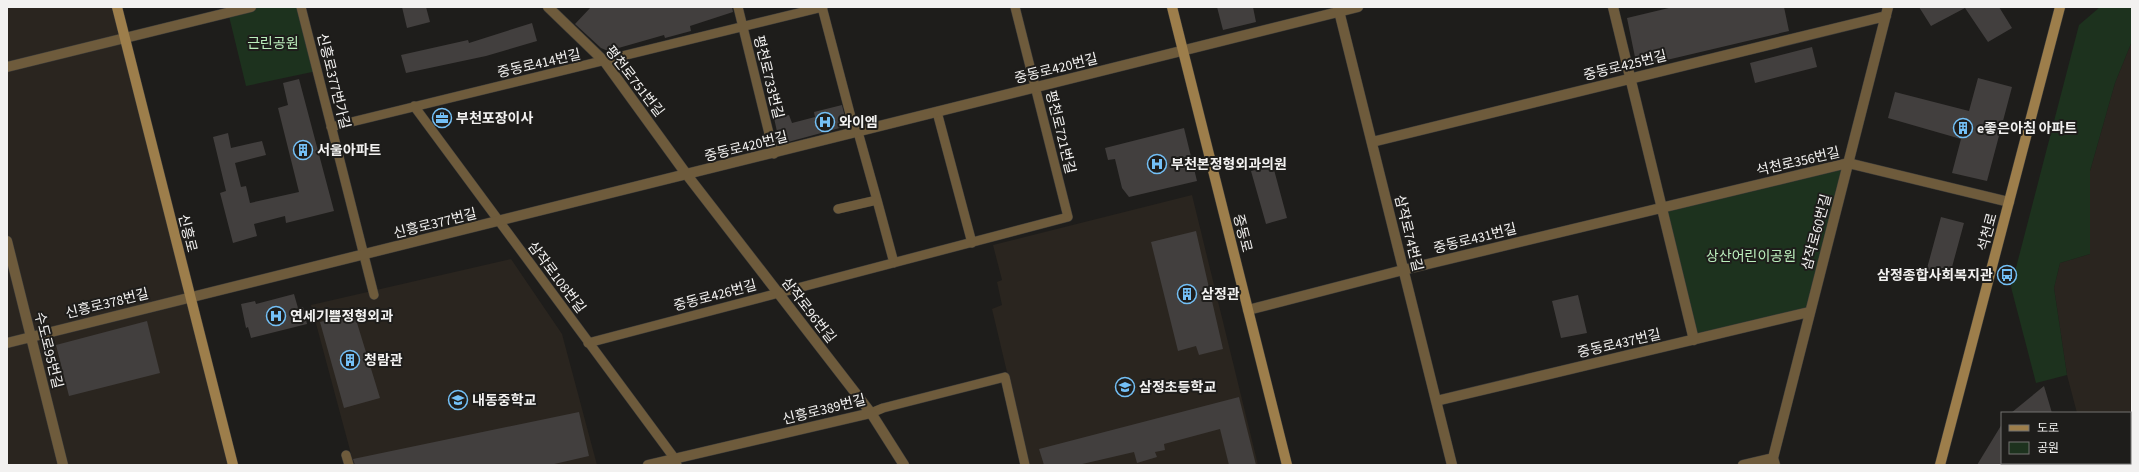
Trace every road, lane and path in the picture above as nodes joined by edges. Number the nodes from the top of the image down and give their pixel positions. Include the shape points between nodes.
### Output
1 (117, 7) edge
2 (251, 7) edge
3 (301, 7) edge
4 (738, 7) edge
5 (823, 7) edge
6 (1015, 7) edge
7 (1172, 7) edge
8 (1358, 7) edge
9 (1613, 7) edge
10 (2060, 7) edge
11 (552, 8) edge
12 (1339, 9) edge
13 (1887, 11) edge
14 (743, 27) junction
15 (124, 37) junction
16 (1183, 50) junction
17 (605, 62) junction
18 (7, 67) edge
19 (1631, 78) junction
20 (1036, 88) junction
21 (414, 106) junction
22 (937, 112) junction
23 (332, 127) junction
24 (858, 132) junction
25 (1372, 142) junction
26 (774, 154) junction
27 (1848, 163) junction
28 (687, 175) junction
29 (877, 200) junction
30 (2009, 202) junction
31 (1663, 207) junction
32 (838, 209) dead end
33 (1068, 217) joint
34 (498, 222) junction
35 (7, 242) edge
36 (972, 243) junction
37 (362, 255) junction
38 (894, 263) junction
39 (1403, 270) junction
40 (778, 293) junction
41 (374, 295) dead end
42 (190, 297) junction
43 (1248, 310) junction
44 (1809, 312) junction
45 (31, 337) junction
46 (1694, 340) junction
47 (7, 342) edge
48 (588, 343) junction
49 (1436, 401) junction
50 (871, 413) junction
51 (346, 455) dead end
52 (1774, 461) edge
53 (676, 462) edge
54 (63, 465) edge
55 (233, 465) edge
56 (348, 465) edge
57 (648, 465) edge
58 (904, 465) edge
59 (1025, 465) edge
60 (1287, 465) edge
61 (1452, 465) edge
62 (1743, 465) edge
63 (1940, 465) edge

1 - 15 street, 신흥로
2 - 15 street
3 - 23 lane, 신흥로377번가길
4 - 14 lane, 평천로733번길
5 - 14 lane, 중동로414번길
5 - 24 lane via 853,126
6 - 20 lane, 평천로721번길
7 - 16 street, 중동로
8 - 12 street, 중동로420번길
9 - 19 street
10 - 30 street, 석천로
11 - 17 street, 평천로751번길
12 - 16 street, 중동로420번길
12 - 25 street, 삼작로74번길
13 - 19 street, 중동로425번길
13 - 27 street, 삼작로60번길
14 - 17 lane, 중동로414번길
14 - 26 lane, 평천로733번길
15 - 18 street
15 - 42 street, 신흥로
16 - 20 street, 중동로420번길
16 - 43 street, 중동로
17 - 21 lane, 중동로414번길
17 - 28 street, 평천로751번길
19 - 25 street, 중동로425번길
19 - 31 street
20 - 22 street, 중동로420번길
20 - 33 lane, 평천로721번길
21 - 23 lane, 중동로414번길
21 - 34 lane, 삼작로108번길
22 - 24 street, 중동로420번길
22 - 36 lane
23 - 37 lane, 신흥로377번가길
24 - 26 street, 중동로420번길
24 - 29 lane
25 - 39 street, 삼작로74번길
26 - 28 street, 중동로420번길
27 - 30 street, 석천로356번길
27 - 31 street, 석천로356번길
27 - 44 street, 삼작로60번길
28 - 34 street, 신흥로377번길
28 - 40 street, 삼작로96번길
29 - 32 lane
29 - 38 lane
30 - 63 street, 석천로
31 - 39 street, 중동로431번길
31 - 46 street
33 - 36 lane, 중동로426번길
34 - 37 street, 신흥로377번길
34 - 48 lane, 삼작로108번길
35 - 45 street, 수도로95번길
36 - 38 lane, 중동로426번길
37 - 41 lane, 신흥로377번가길
37 - 42 street, 신흥로377번길
38 - 40 lane, 중동로426번길
39 - 43 street, 중동로431번길
39 - 49 street, 삼작로74번길
40 - 48 lane, 중동로426번길
40 - 50 street, 삼작로96번길
42 - 45 street, 신흥로378번길
42 - 55 street, 신흥로
43 - 60 street, 중동로
44 - 46 street, 중동로437번길
44 - 52 street, 삼작로60번길
45 - 47 street, 신흥로378번길
45 - 54 street, 수도로95번길
46 - 49 street, 중동로437번길
48 - 53 lane, 삼작로108번길
49 - 61 street, 삼작로74번길
50 - 53 street, 신흥로389번길
50 - 58 street, 삼작로96번길
50 - 59 lane, 신흥로389번길 via 1005,377
51 - 56 lane
52 - 62 street
53 - 57 street, 신흥로389번길

